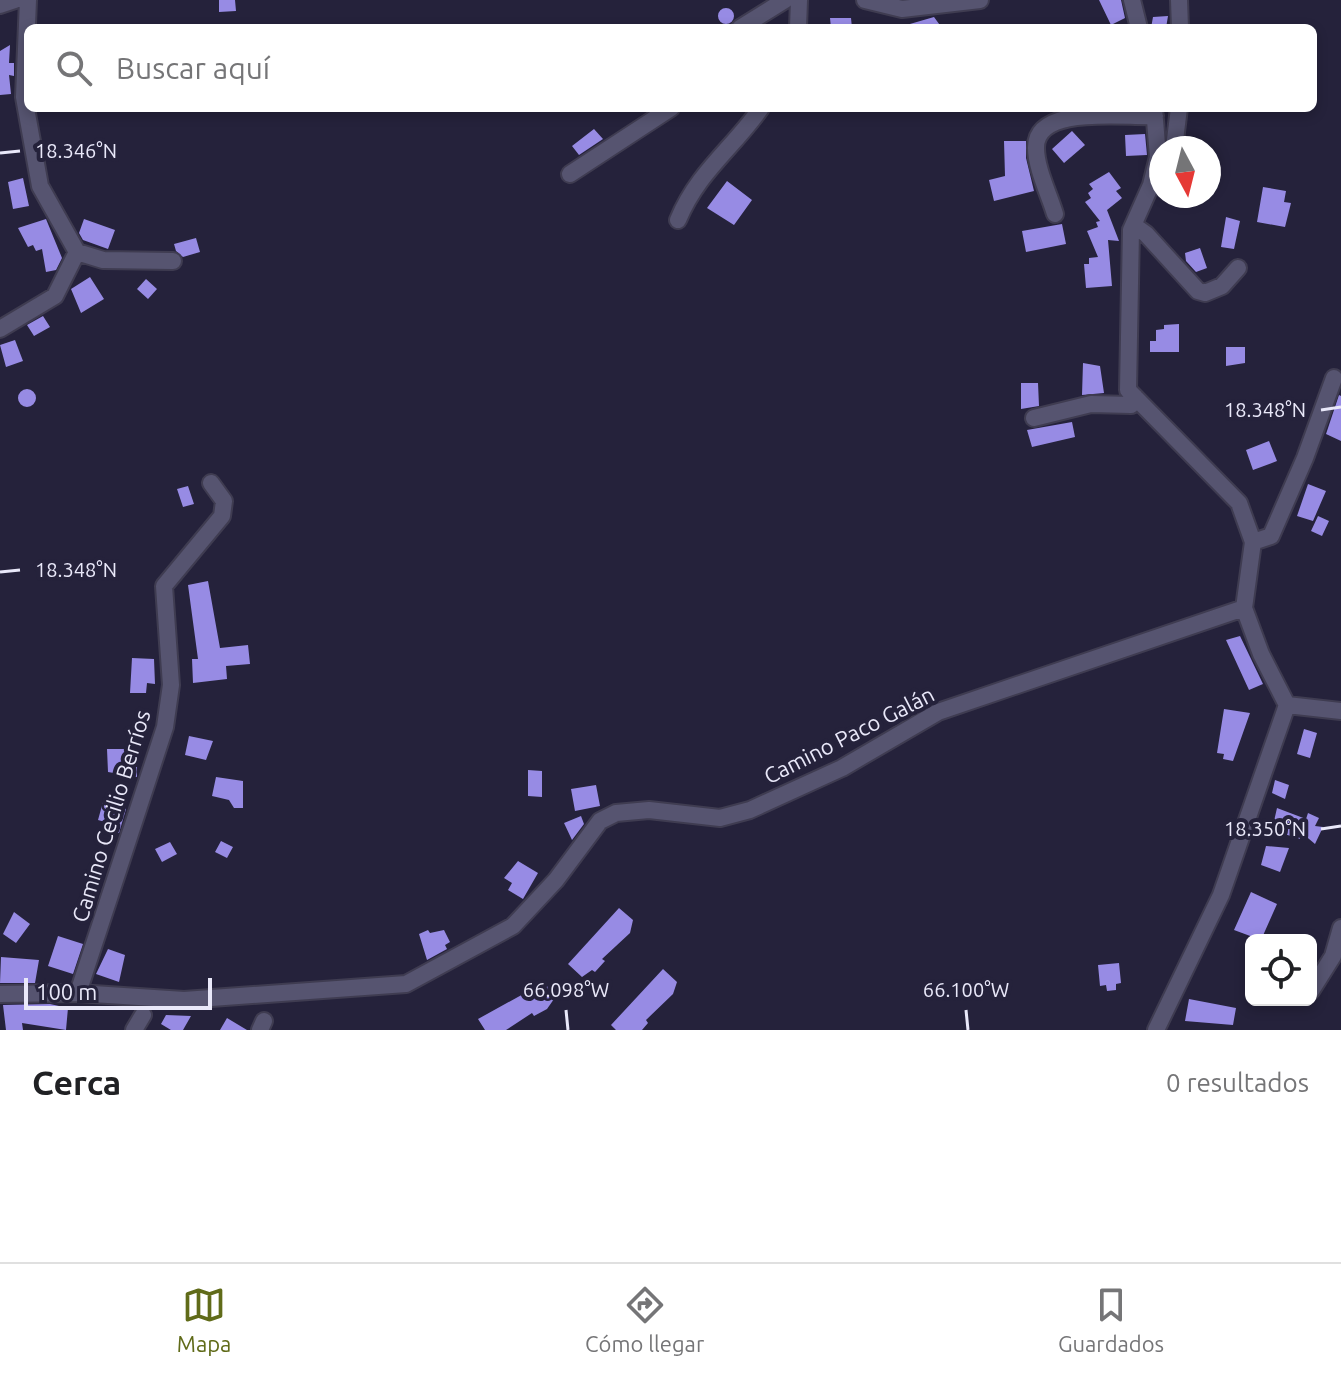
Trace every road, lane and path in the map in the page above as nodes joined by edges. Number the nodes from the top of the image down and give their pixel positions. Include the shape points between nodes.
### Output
1 (15, 0) edge
2 (28, 0) edge
3 (785, 0) edge
4 (799, 0) edge
5 (865, 0) edge
6 (980, 0) edge
7 (1132, 0) edge
8 (1179, 0) edge
9 (900, 4) edge
10 (0, 5) edge
11 (27, 24) edge
12 (746, 24) edge
13 (798, 24) edge
14 (1138, 24) edge
15 (1180, 24) edge
16 (27, 112) edge
17 (665, 112) edge
18 (757, 112) edge
19 (1154, 112) edge
20 (1178, 112) edge
21 (1176, 136) edge
22 (570, 174) dead end
23 (1149, 208) edge
24 (1055, 214) dead end
25 (678, 220) dead end
26 (1132, 224) junction
27 (77, 252) junction
28 (173, 261) dead end
29 (1238, 268) dead end
30 (0, 329) edge
31 (1334, 378) dead end
32 (1135, 397) junction
33 (1034, 418) dead end
34 (211, 483) dead end
35 (1253, 542) junction
36 (1244, 608) junction
37 (1287, 705) junction
38 (1341, 711) edge
39 (1341, 928) edge
40 (1317, 981) edge
41 (78, 993) junction
42 (0, 994) edge
43 (1156, 1030) edge

1 - 10 street
2 - 11 street
3 - 12 street
4 - 13 street
5 - 9 street
6 - 9 street
7 - 14 street
8 - 15 street
16 - 27 street via 40,186
17 - 22 street
18 - 25 street via 712,162
19 - 24 street via 1047,124 1035,150
19 - 26 street via 1158,157
20 - 21 street
23 - 26 street
26 - 29 street via 1198,291 1222,286
26 - 32 street via 1128,390
27 - 28 street via 103,260
27 - 30 street via 55,296
31 - 35 street via 1271,536
32 - 33 street via 1131,405 1091,404
32 - 35 street via 1239,503
34 - 41 street, Camino Cecilio Berríos via 224,501 222,516 164,586 171,685 165,727
35 - 36 street
36 - 37 street
36 - 41 street, Camino Paco Galán via 938,712 842,768 750,810 720,818 649,810 616,813 600,821 513,926 406,984 184,1000
37 - 38 street
37 - 43 street via 1221,895
39 - 40 street via 1333,956
41 - 42 street, Camino Paco Galán

